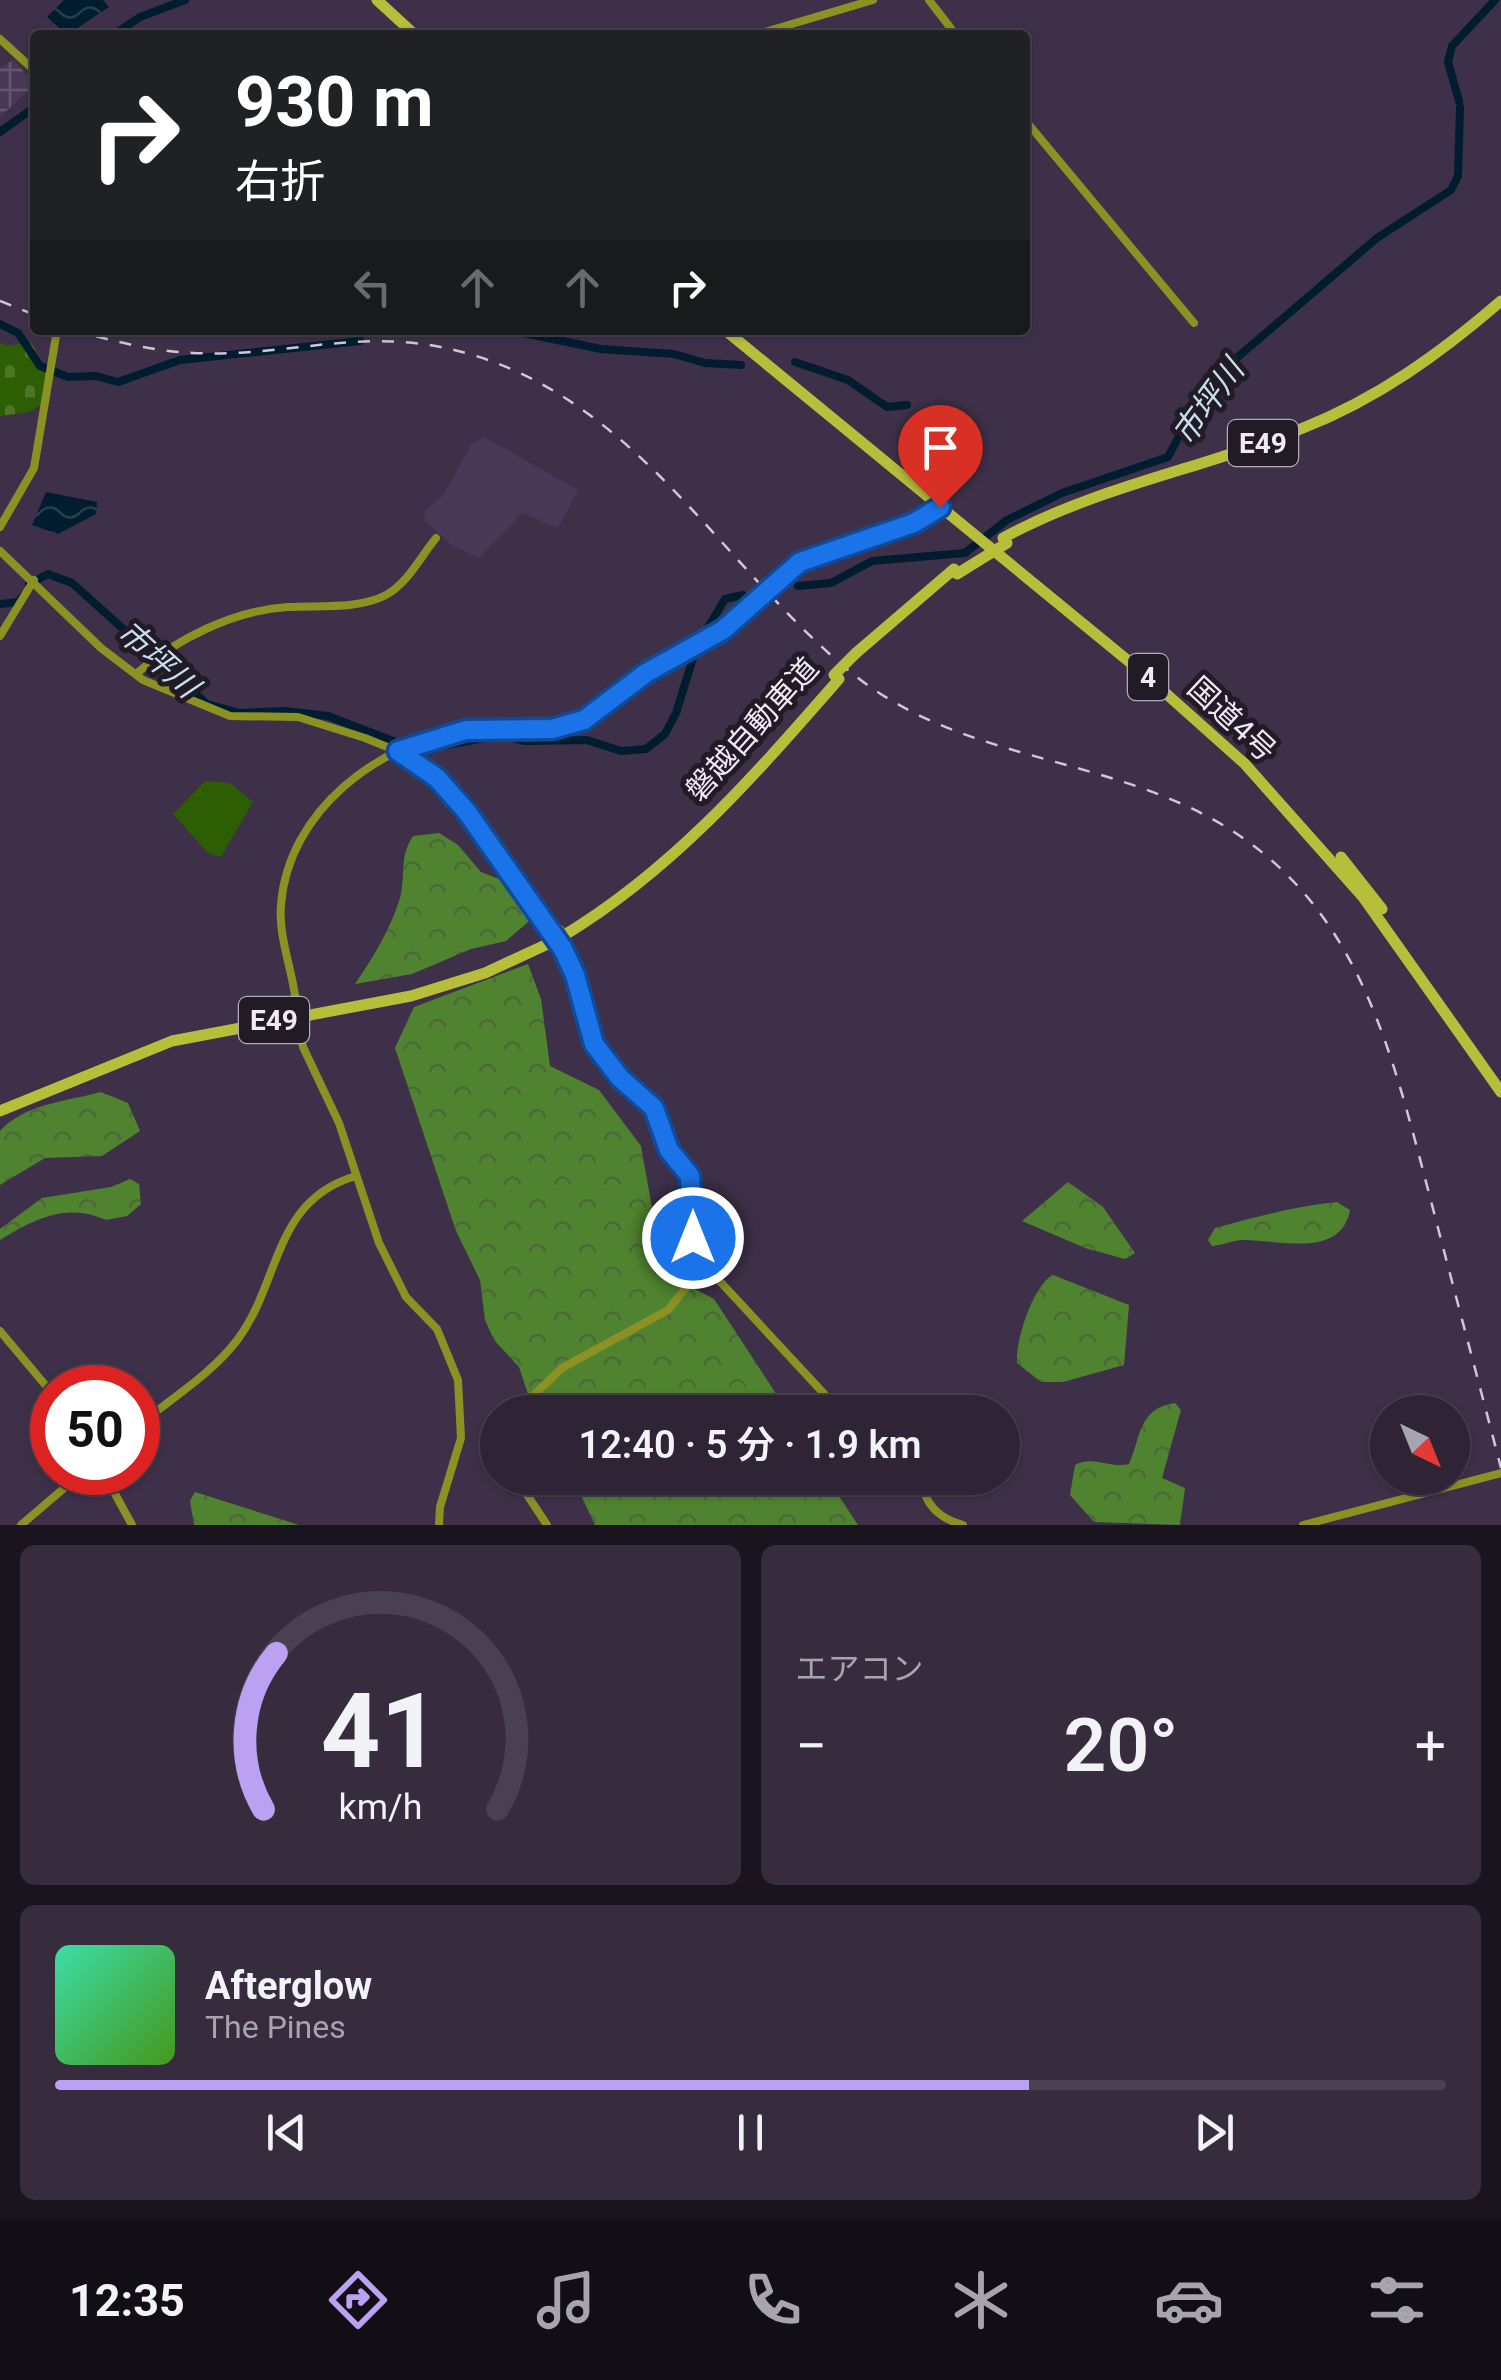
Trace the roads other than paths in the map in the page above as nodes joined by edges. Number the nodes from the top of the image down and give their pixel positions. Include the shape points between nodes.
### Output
1 (368, 0) edge
2 (377, 0) edge
3 (873, 0) edge
4 (930, 0) edge
5 (400, 30) edge
6 (410, 30) edge
7 (772, 30) edge
8 (952, 30) edge
9 (0, 39) edge
10 (30, 66) edge
11 (1030, 126) edge
12 (1501, 301) edge
13 (1501, 310) edge
14 (1194, 323) dead end
15 (56, 335) edge
16 (730, 335) edge
17 (741, 335) edge
18 (940, 507) junction
19 (0, 527) edge
20 (436, 538) dead end
21 (1005, 540) junction
22 (0, 551) edge
23 (34, 580) junction
24 (0, 636) edge
25 (136, 674) junction
26 (398, 751) junction
27 (296, 1003) dead end
28 (300, 1024) dead end
29 (1501, 1079) edge
30 (1501, 1092) edge
31 (0, 1107) edge
32 (356, 1176) junction
33 (704, 1265) junction
34 (0, 1331) edge
35 (30, 1367) edge
36 (534, 1395) edge
37 (825, 1395) edge
38 (160, 1407) edge
39 (1501, 1473) edge
40 (56, 1495) edge
41 (116, 1495) edge
42 (528, 1495) edge
43 (925, 1495) edge
44 (21, 1525) edge
45 (132, 1525) edge
46 (439, 1525) edge
47 (548, 1525) edge
48 (963, 1525) edge
49 (1303, 1525) edge

1 - 5 highway
2 - 6 highway
3 - 7 street
4 - 8 street
9 - 10 street
11 - 14 street
12 - 21 highway, 磐越自動車道 / E49 via 1439,352 1342,411 1269,441 1096,494
13 - 21 highway, 磐越自動車道 / E49 via 1418,374 1329,424 1085,505
15 - 19 street via 34,468
16 - 18 highway, 国道4号 / 4
17 - 29 highway, 国道4号 / 4 via 1242,750 1364,884
18 - 26 street, bridge via 914,523 809,558 723,630 646,673 577,723 466,730
18 - 30 highway, 国道4号 / 4 via 1180,704 1278,796 1380,920
20 - 25 street via 384,596 234,618 157,656
21 - 31 highway, 磐越自動車道 / E49, bridge via 956,571 858,655 682,850 617,902 485,973 411,996 172,1041
22 - 23 street
23 - 24 street
23 - 25 street
25 - 26 street via 230,716 298,717
26 - 27 street via 337,793 292,856 280,916
26 - 33 street via 437,778 467,812 563,949 594,1044 654,1108 669,1150 690,1176 692,1233
28 - 32 street via 303,1047
32 - 38 street via 322,1189 305,1206 237,1340
32 - 46 street via 401,1289 436,1329 458,1380 461,1438
33 - 36 street via 668,1310 562,1368
33 - 37 street
34 - 35 street
39 - 49 street
40 - 44 street
41 - 45 street
42 - 47 street
43 - 48 street via 935,1510

